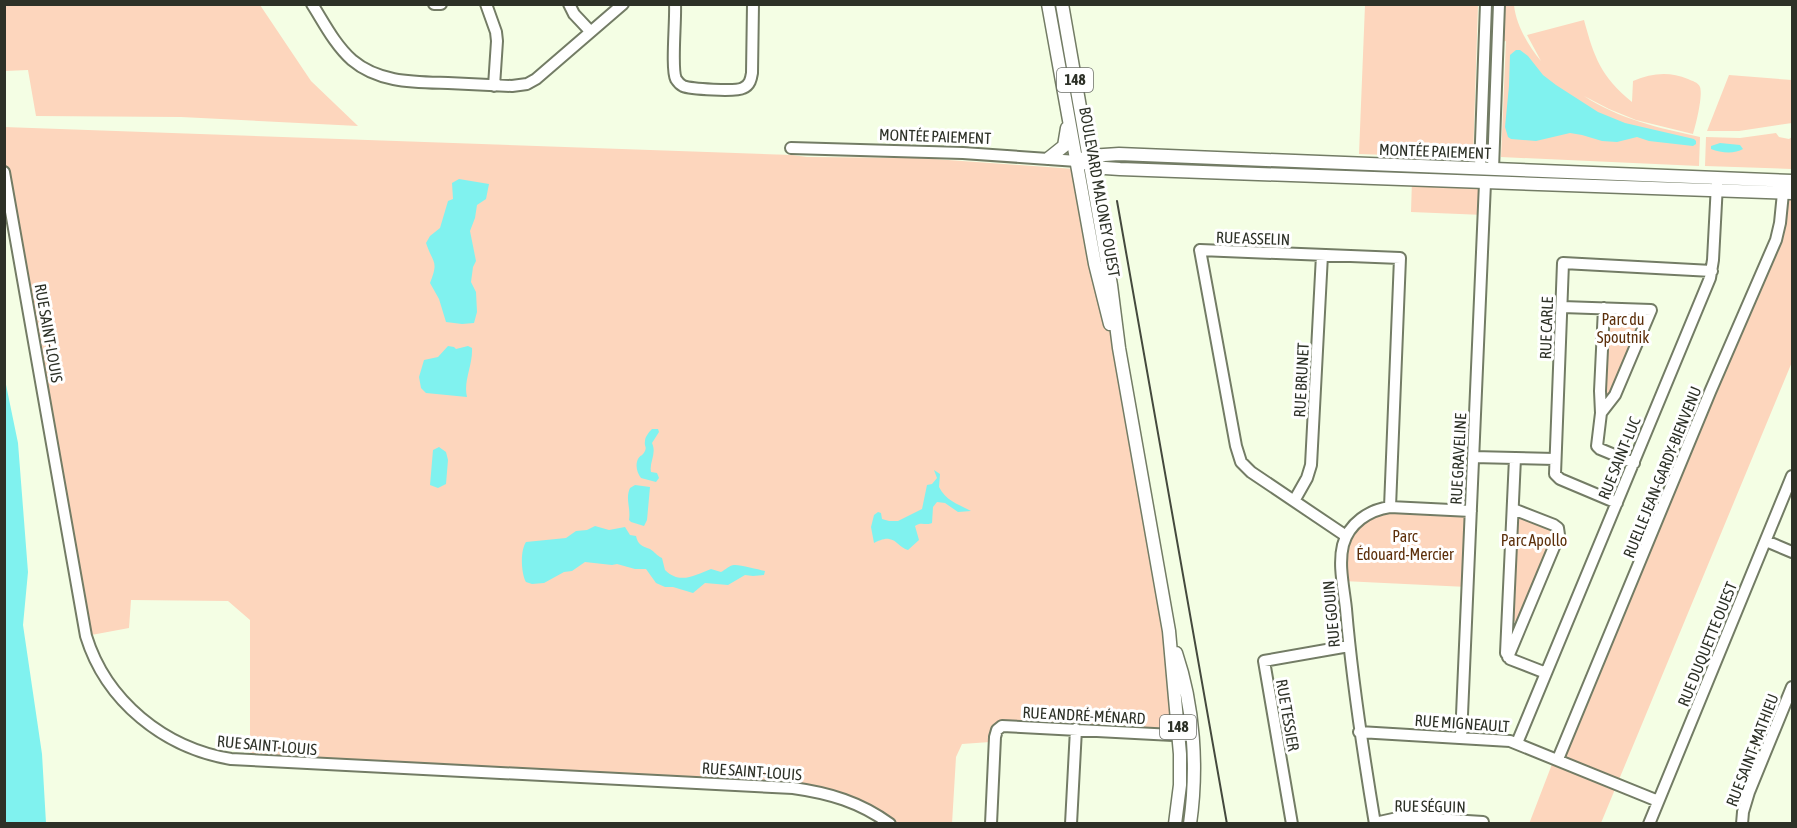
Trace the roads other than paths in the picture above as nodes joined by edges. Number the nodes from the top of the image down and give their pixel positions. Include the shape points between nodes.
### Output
1 (312, 4) edge
2 (434, 4) edge
3 (441, 4) edge
4 (486, 4) edge
5 (569, 4) edge
6 (623, 4) edge
7 (675, 4) edge
8 (753, 4) edge
9 (1048, 4) edge
10 (1062, 4) edge
11 (1486, 4) edge
12 (1499, 4) edge
13 (590, 31) junction
14 (494, 86) junction
15 (1066, 100) junction
16 (790, 148) dead end
17 (1049, 158) junction
18 (1085, 161) junction
19 (1480, 169) junction
20 (1493, 170) junction
21 (4, 172) edge
22 (1792, 181) edge
23 (1485, 183) junction
24 (1717, 184) junction
25 (1788, 193) edge
26 (1322, 255) junction
27 (1712, 271) junction
28 (1562, 307) junction
29 (1604, 308) junction
30 (1601, 413) junction
31 (1473, 456) junction
32 (1515, 458) junction
33 (1555, 459) junction
34 (1634, 463) junction
35 (1792, 476) edge
36 (1294, 501) junction
37 (1617, 503) junction
38 (1390, 507) junction
39 (1513, 509) junction
40 (1471, 511) junction
41 (1346, 537) junction
42 (1766, 541) junction
43 (1792, 552) edge
44 (1169, 630) junction
45 (1349, 646) junction
46 (1508, 657) junction
47 (1546, 673) junction
48 (1792, 687) edge
49 (1076, 729) junction
50 (1359, 732) junction
51 (1179, 735) junction
52 (1192, 736) junction
53 (1461, 738) junction
54 (1517, 743) junction
55 (1558, 759) junction
56 (1658, 801) junction
57 (1375, 823) edge
58 (891, 824) edge
59 (991, 824) edge
60 (1071, 824) edge
61 (1175, 824) edge
62 (1190, 824) edge
63 (1292, 824) edge
64 (1482, 824) edge
65 (1649, 824) edge
66 (1742, 824) edge

1 - 14 street via 345,54 367,70 396,80
2 - 3 street
4 - 14 street via 497,41
5 - 13 street
6 - 13 street
7 - 8 street via 674,70 678,83 690,88 738,90 747,86 752,73
9 - 15 main road, BOULEVARD MALONEY OUEST / 148
10 - 18 main road, BOULEVARD MALONEY OUEST / 148
11 - 19 street
12 - 20 street
13 - 14 street via 532,82
15 - 17 main road via 1066,141
15 - 18 main road, BOULEVARD MALONEY OUEST / 148
16 - 17 street, MONTÉE PAIEMENT
17 - 18 street, MONTÉE PAIEMENT
18 - 19 main road, MONTÉE PAIEMENT via 1119,154
18 - 23 main road, MONTÉE PAIEMENT via 1120,169
18 - 44 main road, BOULEVARD MALONEY OUEST / 148 via 1095,264 1119,348
19 - 20 main road, MONTÉE PAIEMENT
19 - 23 main road
20 - 23 main road
20 - 24 main road, MONTÉE PAIEMENT
21 - 58 street, RUE SAINT-LOUIS via 86,636 111,686 152,727 194,750 231,759 793,788 841,798
22 - 24 main road, MONTÉE PAIEMENT
23 - 24 main road, MONTÉE PAIEMENT
23 - 31 street, RUE GRAVELINE
24 - 25 main road, MONTÉE PAIEMENT
24 - 27 street, RUE SAINT-LUC
25 - 55 street, RUELLE JEAN-GARDY-BIENVENU via 1776,240
26 - 36 street, RUE BRUNET via 1311,465
26 - 36 street, RUE ASSELIN via 1200,250 1238,454 1245,467
26 - 38 street, RUE ASSELIN via 1400,258
27 - 28 street, RUE CARLE via 1563,263
27 - 34 street, RUE SAINT-LUC
28 - 29 street
28 - 33 street, RUE CARLE
29 - 30 street
29 - 30 street via 1651,310 1615,395
30 - 34 street via 1598,446
31 - 32 street
31 - 40 street, RUE GRAVELINE
32 - 33 street
32 - 39 street
33 - 37 street, RUE CARLE via 1557,478
34 - 37 street, RUE SAINT-LUC
35 - 42 street, RUE DUQUETTE OUEST
36 - 41 street, RUE ASSELIN
37 - 47 street, RUE SAINT-LUC
38 - 40 street
38 - 41 street via 1363,517
39 - 46 street
39 - 46 street via 1554,525 1559,535
40 - 53 street, RUE GRAVELINE
41 - 45 street, RUE GOUIN via 1342,560
42 - 43 street
42 - 56 street, RUE DUQUETTE OUEST
44 - 51 main road, BOULEVARD MALONEY OUEST / 148
44 - 52 main road, BOULEVARD MALONEY OUEST / 148 via 1180,665
45 - 50 street, RUE GOUIN
45 - 63 street, RUE TESSIER via 1264,661
46 - 47 street
47 - 54 street, RUE SAINT-LUC
48 - 66 street, RUE SAINT-MATHIEU via 1749,792
49 - 51 street, RUE ANDRÉ-MÉNARD
49 - 59 street, RUE ANDRÉ-MÉNARD via 1002,726 997,730
49 - 60 street
50 - 53 street, RUE MIGNEAULT
50 - 57 street, RUE GOUIN
51 - 52 street, RUE ANDRÉ-MÉNARD
51 - 61 main road, BOULEVARD MALONEY OUEST / 148 via 1180,784
52 - 62 main road, BOULEVARD MALONEY OUEST / 148
53 - 54 street, RUE MIGNEAULT
54 - 55 street, RUE MIGNEAULT
55 - 56 street, RUE MIGNEAULT
56 - 65 street, RUE DUQUETTE OUEST
57 - 64 street, RUE SÉGUIN via 1402,818

